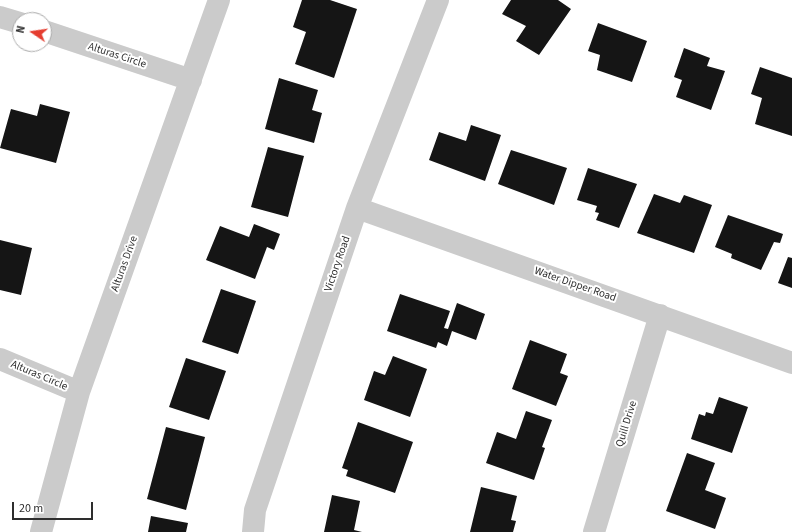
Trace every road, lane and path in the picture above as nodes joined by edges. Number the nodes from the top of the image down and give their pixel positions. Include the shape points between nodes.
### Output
1 (219, 0) edge
2 (438, 0) edge
3 (0, 17) edge
4 (12, 21) edge
5 (52, 34) edge
6 (191, 80) junction
7 (357, 208) junction
8 (660, 315) junction
9 (0, 359) edge
10 (792, 363) edge
11 (79, 392) junction
12 (41, 532) edge
13 (253, 532) edge
14 (594, 532) edge

1 - 6 street, Alturas Drive
2 - 7 street, Victory Road
3 - 4 street
5 - 6 street, Alturas Circle
6 - 11 street, Alturas Drive
7 - 8 street, Water Dipper Road
7 - 13 street, Victory Road via 256,510
8 - 10 street, Water Dipper Road
8 - 14 street, Quill Drive
9 - 11 street, Alturas Circle
11 - 12 street, Alturas Drive

